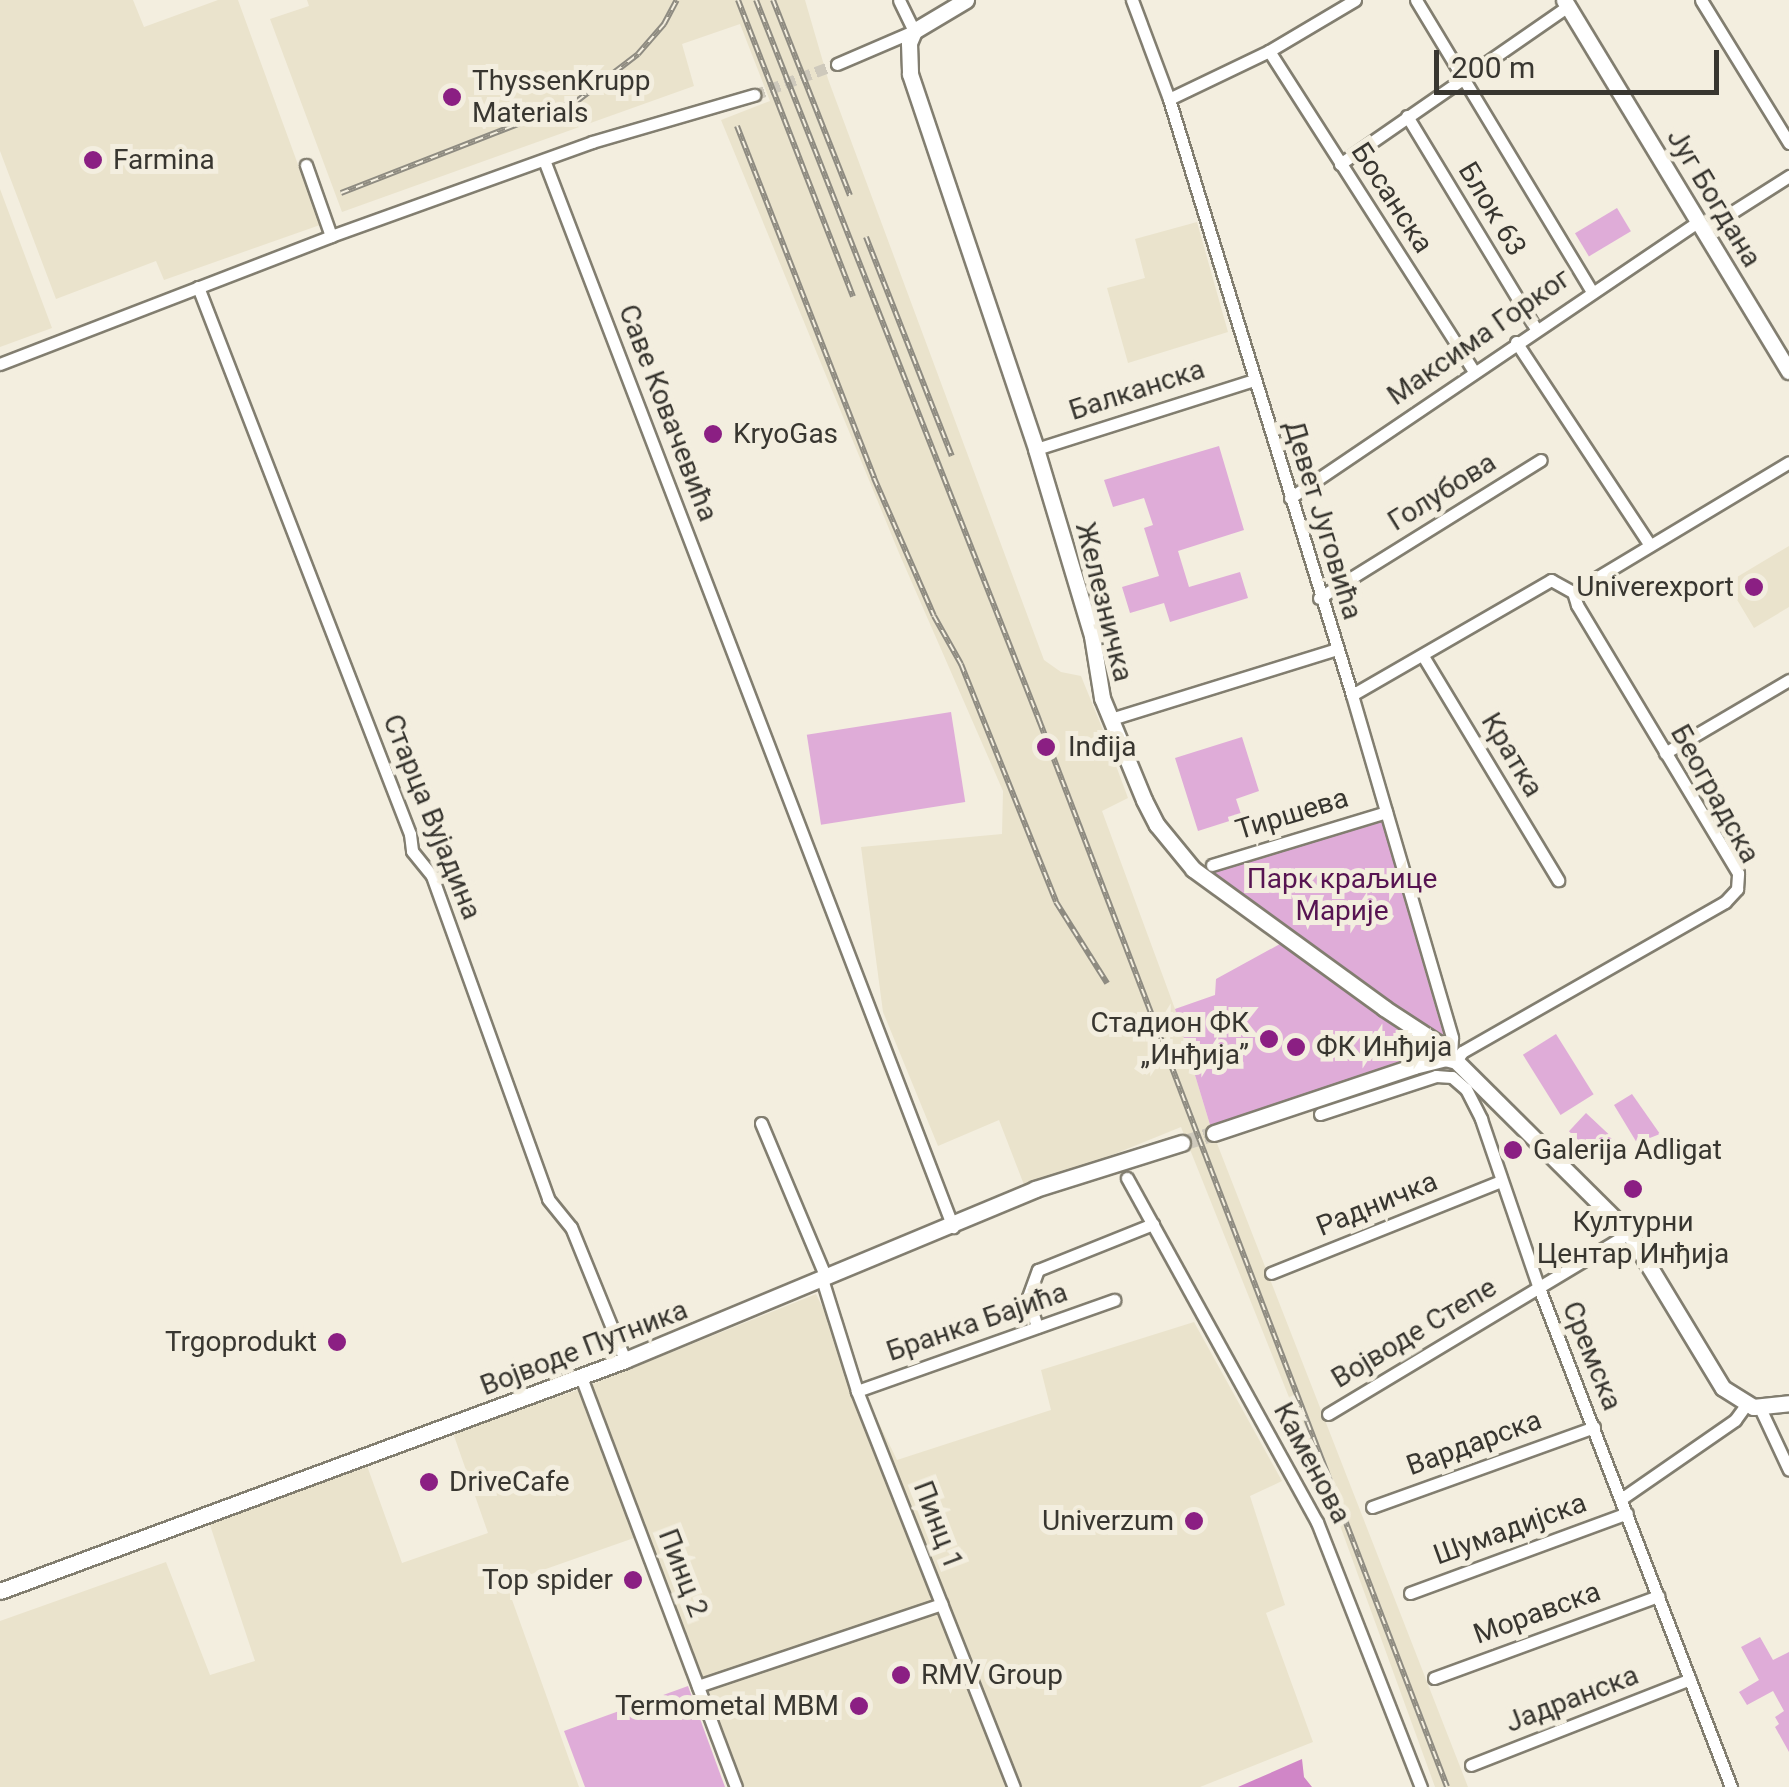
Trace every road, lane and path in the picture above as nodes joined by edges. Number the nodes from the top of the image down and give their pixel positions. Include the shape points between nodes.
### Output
1 (899, 0) edge
2 (966, 0) edge
3 (1132, 0) edge
4 (1355, 0) edge
5 (1416, 0) edge
6 (1700, 0) edge
7 (1566, 3) edge
8 (914, 31) junction
9 (1268, 51) junction
10 (837, 64) tunnel mouth
11 (1462, 79) junction
12 (754, 95) tunnel mouth
13 (1168, 99) junction
14 (1406, 116) junction
15 (1789, 143) edge
16 (544, 160) junction
17 (1340, 164) junction
18 (306, 165) dead end
19 (1789, 176) edge
20 (1702, 225) junction
21 (331, 236) junction
22 (198, 287) junction
23 (1591, 290) junction
24 (1536, 328) junction
25 (1516, 342) junction
26 (0, 364) edge
27 (1474, 371) junction
28 (1789, 371) edge
29 (1253, 380) junction
30 (1036, 448) junction
31 (1540, 460) dead end
32 (1789, 462) edge
33 (1290, 498) junction
34 (1650, 545) junction
35 (1573, 592) junction
36 (1319, 598) junction
37 (1337, 650) junction
38 (1423, 656) junction
39 (1789, 680) edge
40 (1352, 695) junction
41 (1111, 719) junction
42 (1664, 753) junction
43 (1386, 812) junction
44 (1212, 865) dead end
45 (1558, 880) dead end
46 (1420, 1031) junction
47 (1450, 1059) junction
48 (1414, 1066) junction
49 (1500, 1103) junction
50 (1320, 1114) dead end
51 (1481, 1119) junction
52 (761, 1123) dead end
53 (1214, 1133) tunnel mouth
54 (1182, 1143) tunnel mouth
55 (1126, 1178) dead end
56 (1501, 1180) junction
57 (1152, 1224) junction
58 (953, 1226) junction
59 (1629, 1233) junction
60 (1271, 1273) dead end
61 (824, 1278) junction
62 (1538, 1288) junction
63 (1114, 1300) dead end
64 (1037, 1327) junction
65 (625, 1360) junction
66 (581, 1377) junction
67 (857, 1391) junction
68 (1789, 1403) edge
69 (1753, 1407) junction
70 (1328, 1414) dead end
71 (1594, 1427) junction
72 (1789, 1470) edge
73 (1621, 1499) junction
74 (1372, 1507) dead end
75 (1627, 1513) junction
76 (0, 1591) edge
77 (1410, 1593) dead end
78 (1658, 1596) junction
79 (942, 1604) junction
80 (1434, 1678) dead end
81 (1690, 1680) junction
82 (698, 1686) junction
83 (1471, 1764) dead end
84 (736, 1787) edge
85 (1014, 1787) edge
86 (1421, 1787) edge
87 (1731, 1787) edge

1 - 8 street
2 - 8 main road
3 - 13 street, Девет Југовића
4 - 9 street
5 - 11 street
6 - 15 street
7 - 11 street
7 - 20 main road, Југ Богдана
8 - 10 street
8 - 30 main road, Железничка via 910,74
9 - 13 street
9 - 17 street, Босанска
11 - 14 street
11 - 23 street
12 - 16 street
13 - 29 street, Девет Југовића
14 - 17 street
14 - 24 street, Блок 63
16 - 21 street
16 - 58 street, Саве Ковачевића
17 - 27 street, Босанска
18 - 21 street
19 - 20 street, Максима Горког
20 - 23 street, Максима Горког
20 - 28 main road, Југ Богдана
21 - 22 street
22 - 26 street
22 - 65 street, Старца Вујадина via 412,851 432,876 548,1199 571,1227
23 - 24 street, Максима Горког
24 - 25 street, Максима Горког
25 - 27 street, Максима Горког
25 - 34 street
27 - 33 street, Максима Горког
29 - 30 street, Балканска
29 - 33 street, Девет Југовића
30 - 41 main road, Железничка
31 - 36 street, Голубова
32 - 34 street
33 - 36 street, Девет Југовића
34 - 35 street
35 - 38 street via 1551,580
35 - 42 street, Београдска
36 - 37 street, Девет Југовића
37 - 40 street, Девет Југовића
37 - 41 street
38 - 40 street
38 - 45 street, Кратка
39 - 42 street
40 - 43 street, Девет Југовића
41 - 46 main road, Железничка via 1150,813 1183,858
42 - 47 street, Београдска via 1738,873 1732,896
43 - 44 street, Тиршева
43 - 47 street, Девет Југовића via 1452,1038
46 - 47 main road, Железничка
46 - 48 main road
47 - 48 main road
47 - 49 main road, Железничка
48 - 53 main road
49 - 51 street
49 - 59 main road, Железничка
50 - 51 street, Сремска via 1446,1076 1466,1089
51 - 56 street, Сремска
52 - 61 street, Пинц 1
54 - 58 main road, Војводе Путника via 1035,1189
55 - 57 street, Каменова
56 - 60 street, Радничка
56 - 62 street, Сремска
57 - 64 street via 1038,1270 1028,1297
57 - 86 street, Каменова via 1317,1522
58 - 61 main road, Војводе Путника
59 - 62 street, Војводе Степе
59 - 69 main road, Железничка via 1724,1388
61 - 65 main road, Војводе Путника
61 - 67 street, Пинц 1
62 - 70 street, Војводе Степе
62 - 71 street, Сремска
63 - 64 street, Бранка Бајића
64 - 67 street, Бранка Бајића
65 - 66 main road, Војводе Путника
66 - 76 main road, Војводе Путника
66 - 82 street, Пинц 2
67 - 79 street, Пинц 1
68 - 69 main road
69 - 72 street
69 - 73 street
71 - 73 street, Сремска
71 - 74 street, Вардарска
73 - 75 street, Сремска
75 - 77 street, Шумадијска
75 - 78 street, Сремска
78 - 80 street, Моравска
78 - 81 street, Сремска
79 - 82 street
79 - 85 street, Пинц 1
81 - 83 street, Јадранска
81 - 87 street, Сремска
82 - 84 street, Пинц 2

